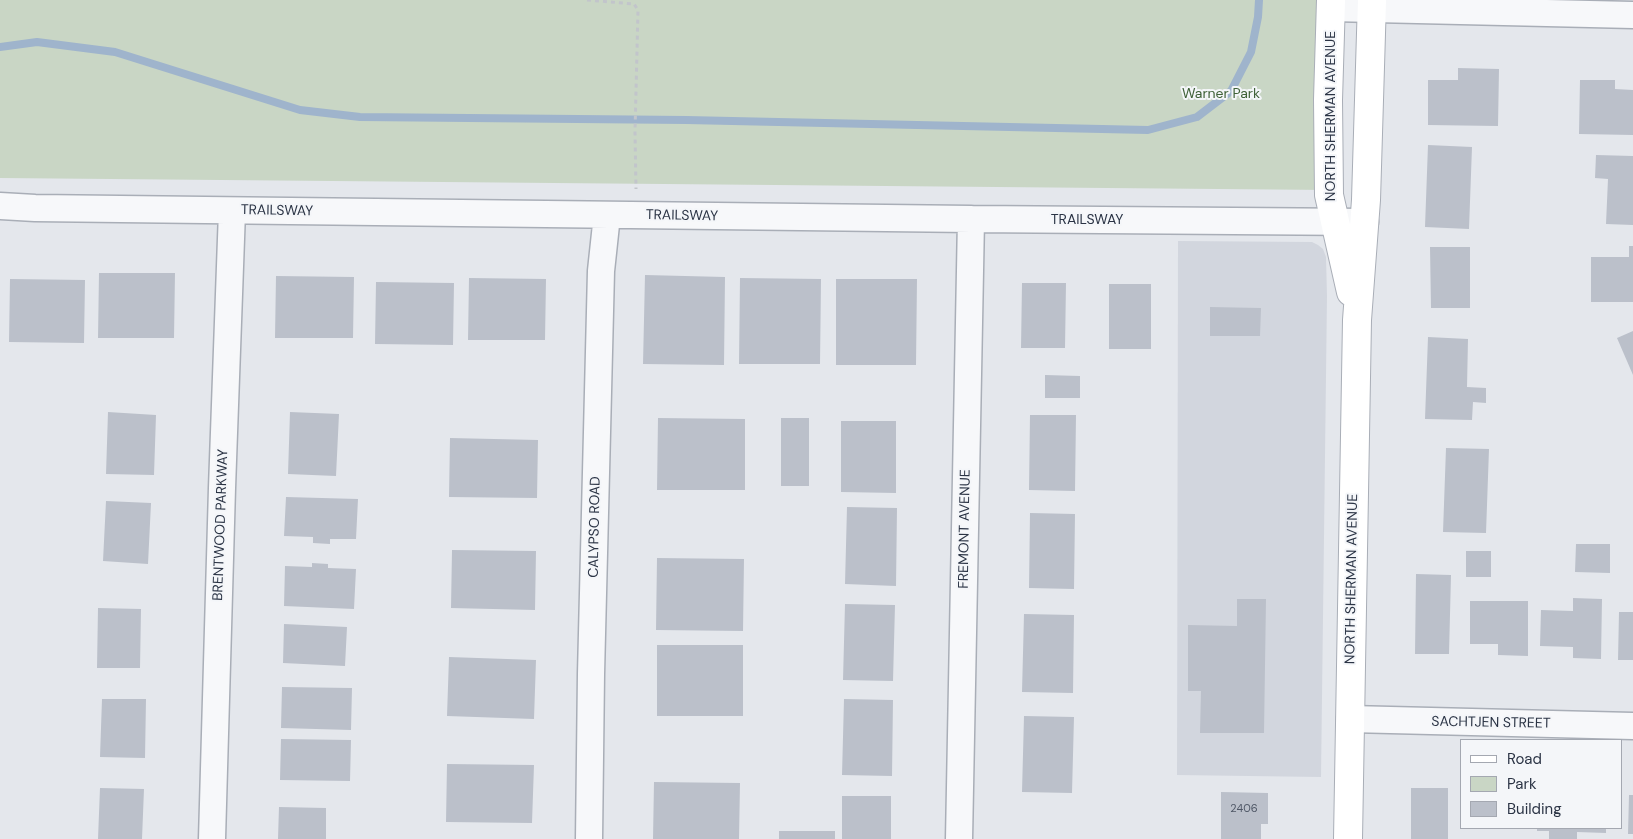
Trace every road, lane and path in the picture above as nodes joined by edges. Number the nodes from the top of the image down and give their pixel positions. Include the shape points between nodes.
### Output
1 (586, 0) edge
2 (1331, 4) edge
3 (1372, 4) edge
4 (1633, 15) edge
5 (636, 189) dead end
6 (0, 206) edge
7 (232, 211) junction
8 (607, 215) junction
9 (971, 219) junction
10 (1334, 221) junction
11 (1364, 222) junction
12 (1357, 320) junction
13 (1350, 719) junction
14 (1633, 726) edge
15 (212, 839) edge
16 (589, 839) edge
17 (959, 839) edge
18 (1348, 839) edge

1 - 5 path via 634,4 638,10
2 - 3 street
2 - 10 street, NORTH SHERMAN AVENUE via 1328,157 1329,195
3 - 4 street
3 - 11 street, NORTH SHERMAN AVENUE
6 - 7 street, TRAILSWAY
7 - 8 street, TRAILSWAY
7 - 15 street, BRENTWOOD PARKWAY
8 - 9 street, TRAILSWAY
8 - 16 street, CALYPSO ROAD via 601,271
9 - 10 street, TRAILSWAY
9 - 17 street, FREMONT AVENUE
10 - 11 street, TRAILSWAY
10 - 12 street, NORTH SHERMAN AVENUE
11 - 12 street, NORTH SHERMAN AVENUE
12 - 13 street, NORTH SHERMAN AVENUE
13 - 14 street, SACHTJEN STREET
13 - 18 street, NORTH SHERMAN AVENUE

